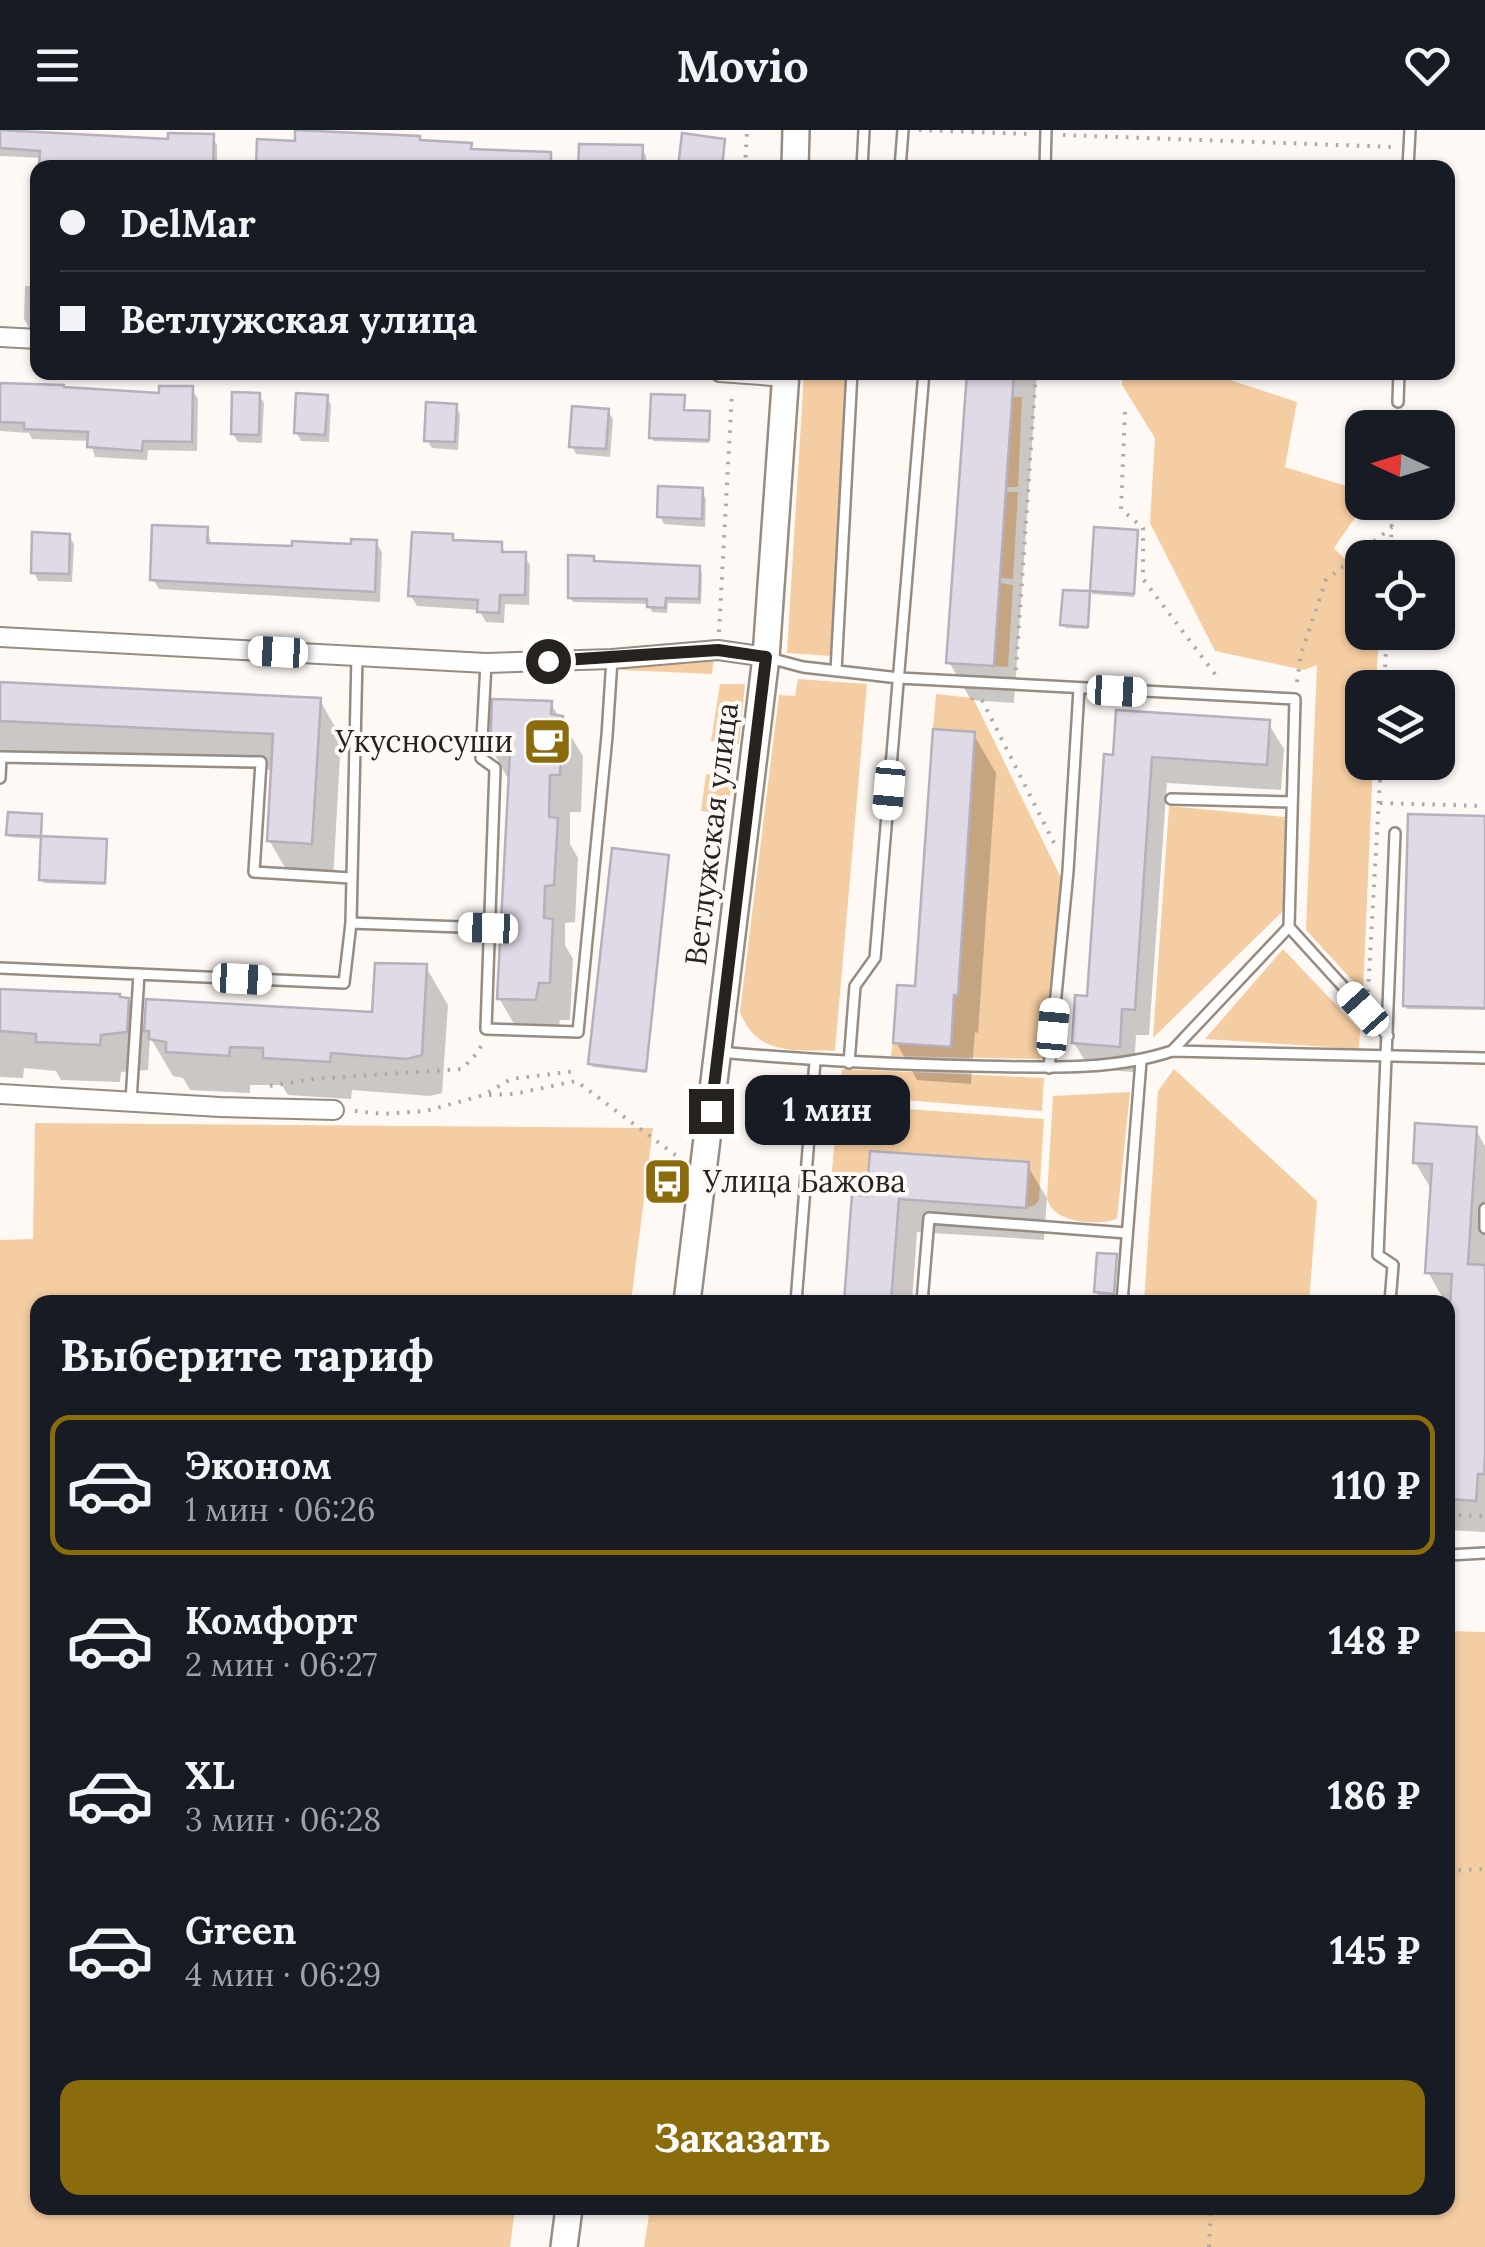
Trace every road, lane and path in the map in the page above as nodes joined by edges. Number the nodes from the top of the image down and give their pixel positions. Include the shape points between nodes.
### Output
1 (747, 130) edge
2 (796, 130) edge
3 (864, 130) edge
4 (903, 130) edge
5 (919, 130) edge
6 (1410, 130) edge
7 (1046, 132) edge
8 (1409, 148) junction
9 (745, 160) edge
10 (794, 160) edge
11 (862, 160) edge
12 (901, 160) edge
13 (1045, 160) edge
14 (1408, 160) edge
15 (0, 338) edge
16 (30, 339) edge
17 (733, 380) edge
18 (786, 380) edge
19 (852, 380) edge
20 (923, 380) edge
21 (1035, 380) edge
22 (1399, 380) edge
23 (1398, 402) dead end
24 (1125, 412) dead end
25 (1392, 520) edge
26 (1392, 527) junction
27 (1391, 540) edge
28 (0, 637) edge
29 (718, 650) junction
30 (357, 656) junction
31 (766, 657) junction
32 (612, 659) junction
33 (486, 663) junction
34 (836, 671) junction
35 (899, 678) junction
36 (973, 682) junction
37 (1016, 685) junction
38 (1079, 689) junction
39 (1232, 697) junction
40 (1295, 699) junction
41 (0, 778) edge
42 (1171, 798) dead end
43 (1292, 802) junction
44 (1379, 803) dead end
45 (1485, 806) edge
46 (1395, 833) dead end
47 (1068, 871) junction
48 (351, 878) junction
49 (351, 923) junction
50 (1289, 927) junction
51 (488, 928) junction
52 (0, 968) edge
53 (139, 974) junction
54 (486, 1029) junction
55 (1388, 1036) junction
56 (1172, 1051) junction
57 (719, 1052) junction
58 (1388, 1056) junction
59 (1483, 1057) edge
60 (815, 1061) junction
61 (1141, 1061) junction
62 (848, 1063) junction
63 (1049, 1068) junction
64 (578, 1071) dead end
65 (256, 1092) dead end
66 (0, 1094) edge
67 (484, 1095) junction
68 (131, 1101) junction
69 (334, 1110) joint
70 (678, 1157) dead end
71 (1485, 1209) edge
72 (1485, 1228) edge
73 (1127, 1232) junction
74 (688, 1295) edge
75 (797, 1295) edge
76 (923, 1295) edge
77 (1122, 1295) edge
78 (1391, 1295) edge
79 (1455, 1515) edge
80 (1485, 1516) edge
81 (1485, 1553) edge
82 (1455, 1555) edge
83 (1485, 1869) edge
84 (1455, 1871) edge
85 (568, 2215) edge
86 (1211, 2215) edge
87 (564, 2247) edge
88 (1209, 2247) edge

1 - 9 path
2 - 10 main road
3 - 11 lane
4 - 12 lane
5 - 7 path
6 - 8 lane
7 - 8 path
7 - 13 lane
8 - 14 lane
15 - 16 street
17 - 29 path
18 - 31 main road, Ветлужская улица
19 - 34 lane
20 - 35 lane
21 - 37 path
22 - 23 lane
24 - 39 path via 1122,510 1143,528 1144,578
25 - 26 path
26 - 27 path
26 - 40 path via 1326,580 1301,654
28 - 30 street
29 - 31 street
29 - 32 street
30 - 33 street
30 - 48 lane
31 - 34 lane
31 - 57 main road, Ветлужская улица
32 - 33 street
32 - 54 lane via 578,1032
33 - 51 lane via 481,758 495,768
34 - 35 lane
35 - 36 lane
35 - 62 lane via 875,958 855,986
36 - 37 lane
36 - 47 path
37 - 38 lane
38 - 39 lane
38 - 47 lane
39 - 40 lane
40 - 43 lane
41 - 48 lane via 1,757 261,762 254,872
42 - 43 lane
43 - 50 lane
44 - 45 path
46 - 55 lane
47 - 63 lane
48 - 49 lane
49 - 51 lane
49 - 53 lane via 344,984
50 - 55 lane
50 - 56 lane
51 - 54 lane
52 - 53 lane
53 - 68 lane
54 - 65 path via 479,1052 462,1068 274,1084
55 - 58 lane
56 - 58 lane
56 - 61 lane
57 - 60 lane
57 - 74 main road, Ветлужская улица
58 - 59 lane
58 - 78 lane via 1378,1255 1394,1264
60 - 62 lane
60 - 75 lane
61 - 63 lane
61 - 73 lane
62 - 63 lane
64 - 67 path via 511,1079
66 - 68 street
67 - 69 path via 426,1111
67 - 70 path via 576,1080
68 - 69 street
71 - 72 lane
73 - 76 lane via 929,1218
73 - 77 lane
79 - 80 path
81 - 82 lane
83 - 84 path
85 - 87 main road
86 - 88 path

